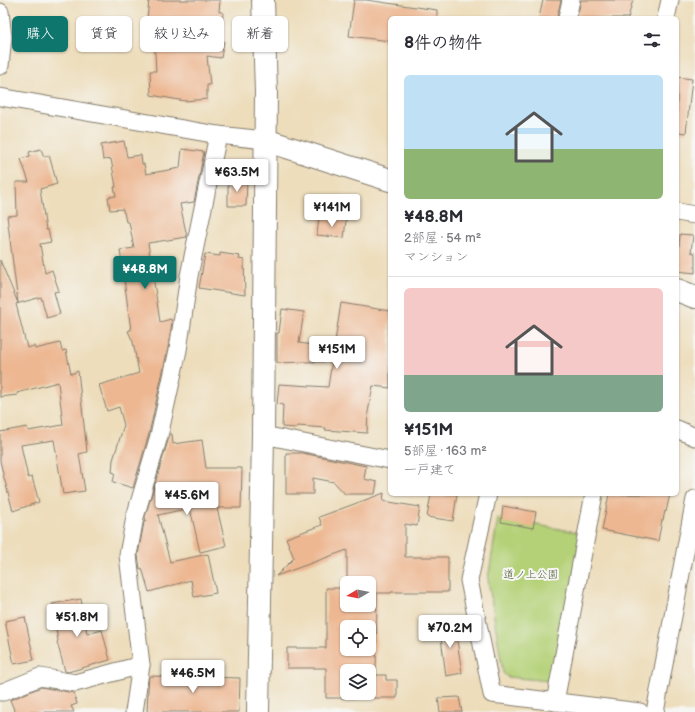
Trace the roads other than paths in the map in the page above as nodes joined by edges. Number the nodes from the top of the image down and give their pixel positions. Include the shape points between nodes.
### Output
1 (263, 0) edge
2 (571, 0) edge
3 (670, 0) edge
4 (0, 12) edge
5 (567, 16) edge
6 (666, 16) edge
7 (0, 66) edge
8 (0, 97) edge
9 (218, 135) junction
10 (265, 140) junction
11 (388, 179) edge
12 (679, 212) edge
13 (695, 215) edge
14 (679, 291) edge
15 (695, 297) edge
16 (679, 430) edge
17 (262, 435) junction
18 (695, 437) edge
19 (388, 460) edge
20 (488, 496) edge
21 (594, 496) edge
22 (695, 499) edge
23 (141, 665) junction
24 (0, 692) edge
25 (555, 702) junction
26 (134, 712) edge
27 (258, 712) edge
28 (640, 712) edge
29 (655, 712) edge

1 - 10 street
2 - 5 street
3 - 6 street
4 - 7 street via 3,37
8 - 9 street
9 - 10 street
9 - 23 street via 189,276 178,350 159,436 135,517 128,555
10 - 11 street
10 - 17 street
12 - 13 street
14 - 15 street
16 - 18 street
17 - 19 street
17 - 27 street
20 - 25 street via 470,580 492,694
21 - 25 street
22 - 29 street
23 - 24 street via 75,683 40,677
23 - 26 street
25 - 28 street

